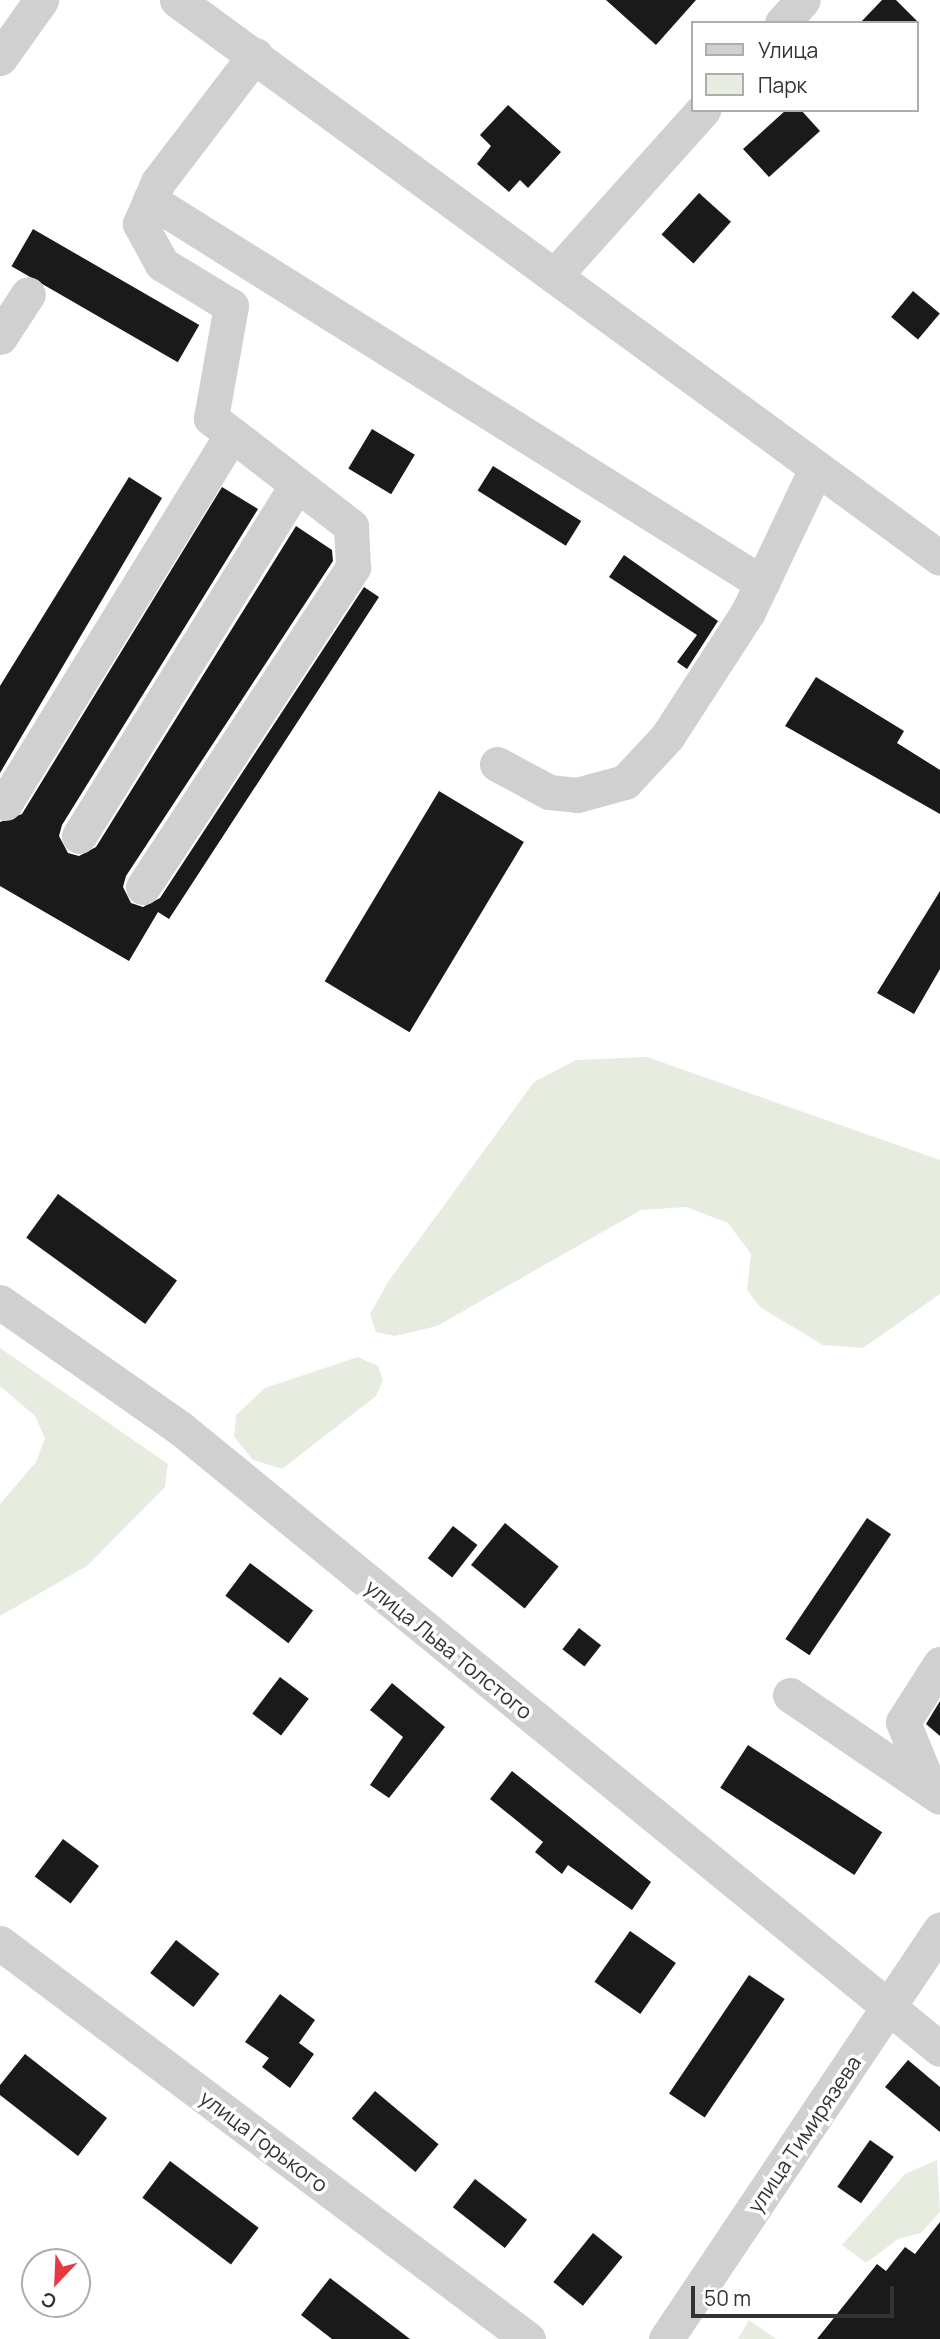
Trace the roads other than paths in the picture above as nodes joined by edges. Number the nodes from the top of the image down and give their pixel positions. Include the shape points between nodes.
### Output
1 (41, 0) edge
2 (177, 0) edge
3 (803, 0) edge
4 (784, 21) edge
5 (3, 44) edge
6 (255, 55) junction
7 (701, 112) edge
8 (150, 200) junction
9 (555, 275) junction
10 (28, 295) dead end
11 (0, 337) edge
12 (231, 435) junction
13 (816, 469) junction
14 (295, 488) junction
15 (940, 558) edge
16 (762, 583) junction
17 (498, 764) dead end
18 (5, 803) dead end
19 (79, 836) dead end
20 (143, 887) dead end
21 (0, 1302) edge
22 (940, 1664) edge
23 (790, 1695) dead end
24 (935, 1794) edge
25 (940, 1928) edge
26 (0, 1943) edge
27 (889, 2009) junction
28 (940, 2049) edge
29 (528, 2339) edge
30 (666, 2339) edge

1 - 5 street
2 - 6 street
3 - 4 street
6 - 8 street
6 - 9 street
7 - 9 street
8 - 12 street via 140,224 162,264 230,306 211,418
8 - 16 street
9 - 13 street
10 - 11 street
12 - 14 street
12 - 18 street
13 - 15 street
13 - 16 street
14 - 19 street
14 - 20 street via 351,526 353,567
16 - 17 street via 667,737 625,782 577,795 549,792
21 - 27 street, улица Льва Толстого via 180,1428
22 - 24 street via 903,1722
23 - 24 street
25 - 27 street, улица Тимирязева
26 - 29 street, улица Горького
27 - 28 street, улица Льва Толстого
27 - 30 street, улица Тимирязева

